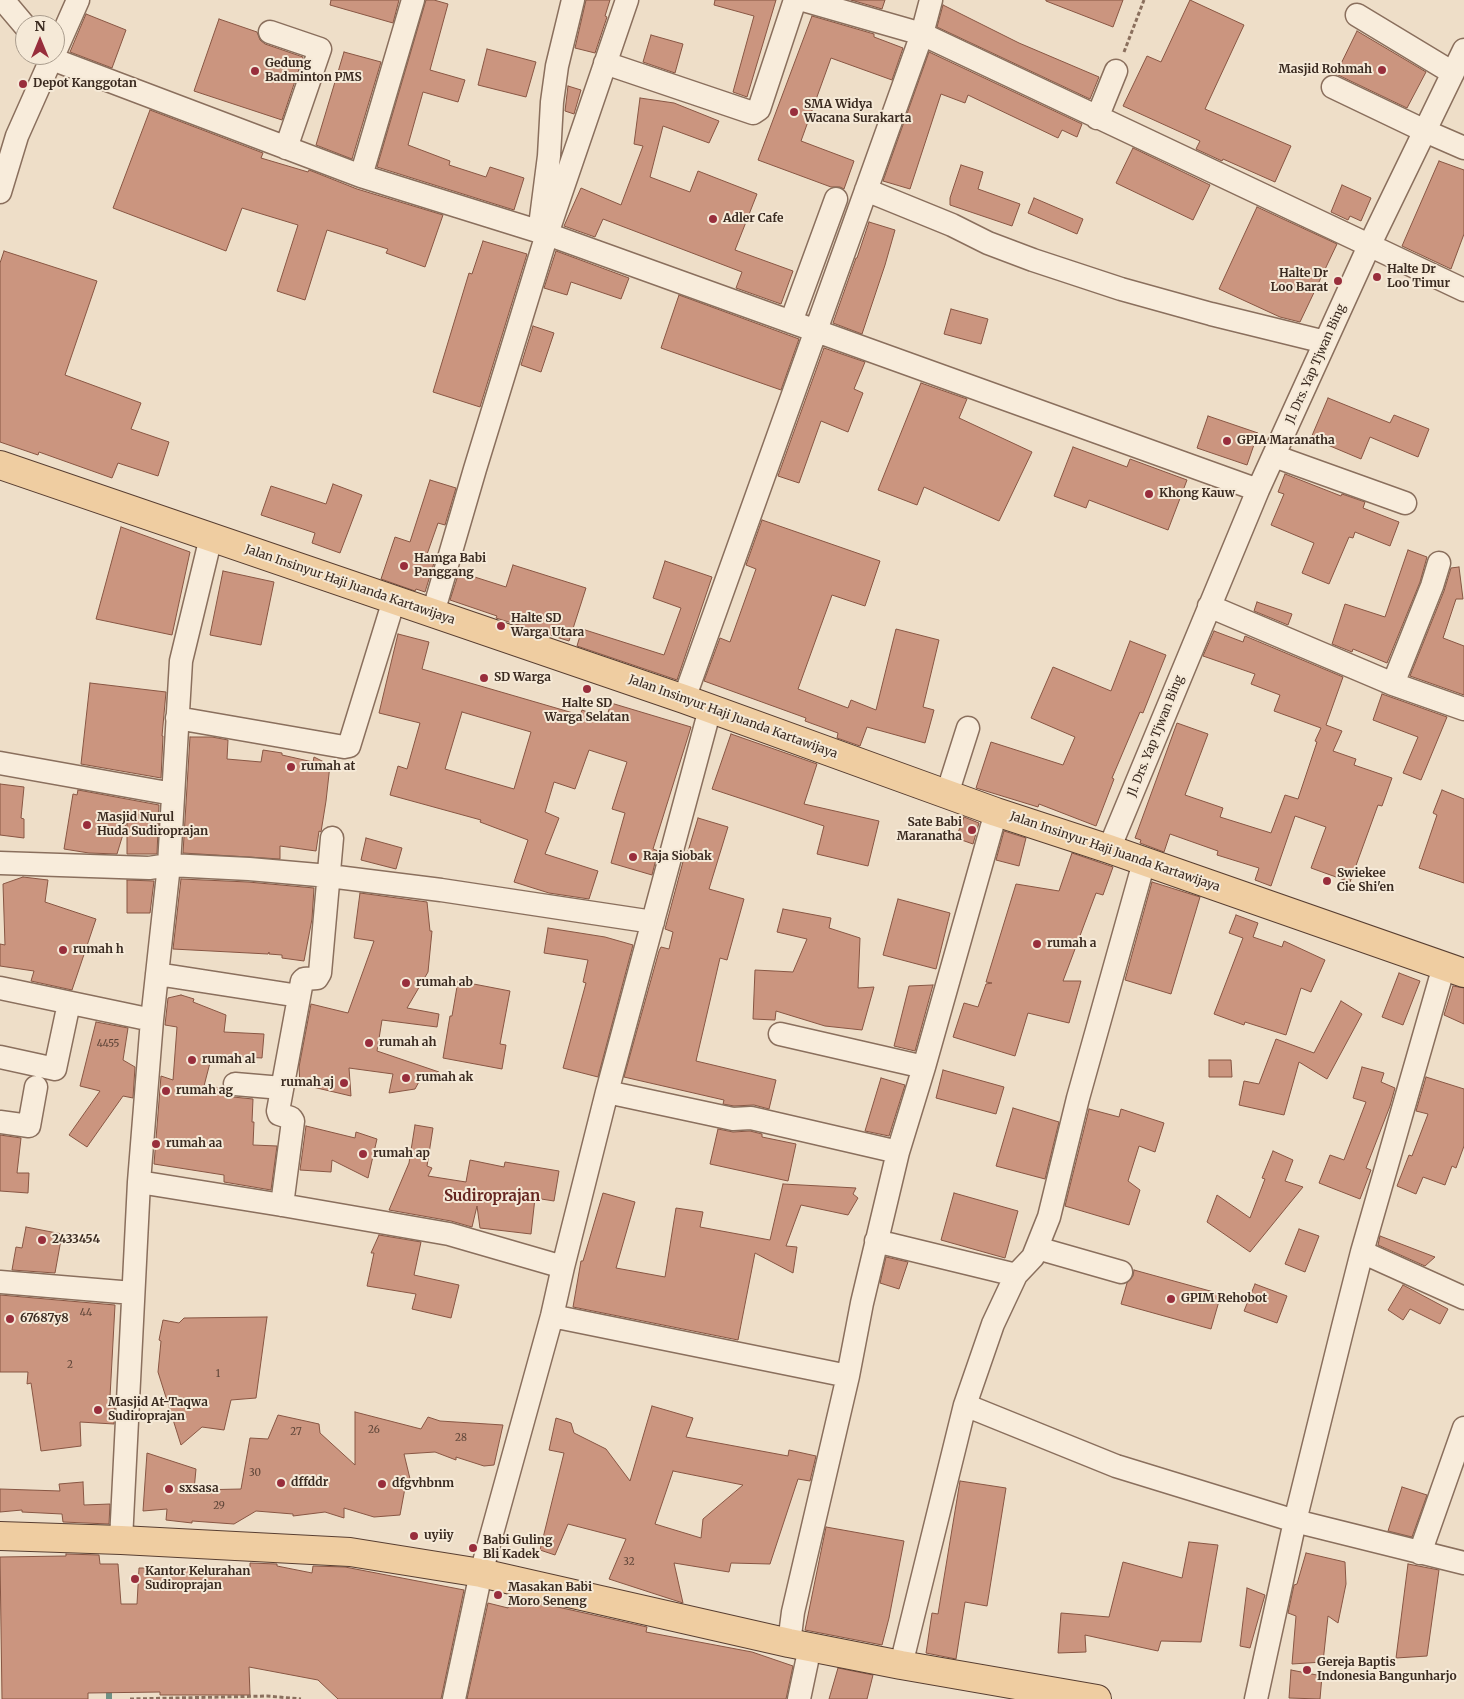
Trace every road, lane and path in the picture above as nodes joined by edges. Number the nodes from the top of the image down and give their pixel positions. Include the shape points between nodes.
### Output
1 (3, 0) edge
2 (78, 0) edge
3 (414, 0) edge
4 (573, 0) edge
5 (627, 0) edge
6 (795, 0) edge
7 (803, 0) edge
8 (931, 0) edge
9 (1144, 0) edge
10 (16, 15) edge
11 (1357, 15) dead end
12 (65, 28) edge
13 (270, 32) dead end
14 (922, 34) junction
15 (1464, 50) edge
16 (65, 60) edge
17 (605, 63) junction
18 (48, 65) edge
19 (1116, 71) joint
20 (1453, 73) junction
21 (1333, 87) dead end
22 (1097, 118) junction
23 (1425, 132) junction
24 (286, 148) junction
25 (1464, 148) edge
26 (361, 176) junction
27 (866, 190) junction
28 (0, 192) edge
29 (836, 199) dead end
30 (543, 233) junction
31 (1369, 246) junction
32 (1464, 290) edge
33 (791, 322) junction
34 (816, 331) junction
35 (1325, 342) junction
36 (1274, 456) junction
37 (0, 465) edge
38 (1258, 490) junction
39 (1405, 503) dead end
40 (210, 537) junction
41 (1439, 563) dead end
42 (394, 600) junction
43 (1209, 606) junction
44 (432, 613) junction
45 (1393, 684) junction
46 (684, 700) junction
47 (710, 709) junction
48 (1464, 709) edge
49 (177, 718) junction
50 (968, 728) dead end
51 (0, 763) edge
52 (173, 794) junction
53 (947, 794) junction
54 (996, 812) junction
55 (332, 838) dead end
56 (1109, 849) junction
57 (1144, 862) junction
58 (0, 863) edge
59 (169, 866) junction
60 (329, 876) junction
61 (653, 922) junction
62 (1454, 970) edge
63 (157, 974) junction
64 (0, 988) edge
65 (299, 996) junction
66 (70, 1003) junction
67 (152, 1020) junction
68 (780, 1034) dead end
69 (0, 1057) edge
70 (924, 1067) junction
71 (235, 1084) dead end
72 (36, 1087) dead end
73 (282, 1088) junction
74 (607, 1092) junction
75 (0, 1122) edge
76 (898, 1152) junction
77 (139, 1182) junction
78 (282, 1205) junction
79 (876, 1241) junction
80 (1037, 1248) junction
81 (1362, 1252) junction
82 (563, 1267) junction
83 (1121, 1272) dead end
84 (1016, 1275) junction
85 (0, 1282) edge
86 (133, 1294) junction
87 (1464, 1298) edge
88 (552, 1316) junction
89 (848, 1376) junction
90 (965, 1405) junction
91 (1464, 1428) edge
92 (1295, 1521) junction
93 (0, 1536) edge
94 (121, 1540) junction
95 (1420, 1553) junction
96 (1464, 1563) edge
97 (481, 1573) junction
98 (799, 1645) junction
99 (901, 1665) junction
100 (130, 1699) edge
101 (302, 1699) edge
102 (454, 1699) edge
103 (799, 1699) edge
104 (1097, 1699) edge
105 (1256, 1699) edge

1 - 10 street
2 - 12 street
3 - 26 street
4 - 30 street via 552,102
5 - 17 street
6 - 17 street via 768,84 753,113
7 - 14 street
8 - 14 street
9 - 19 path
11 - 20 street
13 - 24 street via 320,49
14 - 22 street
14 - 27 street
15 - 20 street, Jl. Drs. Yap Tjwan Bing
16 - 24 street
17 - 30 street
18 - 28 street via 17,136
19 - 22 street
20 - 23 street, Jl. Drs. Yap Tjwan Bing
21 - 23 street
22 - 31 street
23 - 25 street
23 - 31 street, Jl. Drs. Yap Tjwan Bing
24 - 26 street
26 - 30 street
27 - 34 street
27 - 35 street via 1051,266 1202,312
29 - 33 street
30 - 33 street
30 - 44 street
31 - 32 street
31 - 35 street, Jl. Drs. Yap Tjwan Bing
33 - 34 street
34 - 38 street
34 - 46 street
35 - 36 street, Jl. Drs. Yap Tjwan Bing
36 - 38 street, Jl. Drs. Yap Tjwan Bing
36 - 39 street
37 - 40 main road, Jalan Insinyur Haji Juanda Kartawijaya
38 - 43 street, Jl. Drs. Yap Tjwan Bing
40 - 42 main road, Jalan Insinyur Haji Juanda Kartawijaya
40 - 49 street via 181,661
41 - 45 street
42 - 44 main road, Jalan Insinyur Haji Juanda Kartawijaya
42 - 49 street via 349,746
43 - 45 street
43 - 56 street, Jl. Drs. Yap Tjwan Bing
44 - 46 main road, Jalan Insinyur Haji Juanda Kartawijaya
45 - 48 street
46 - 47 main road, Jalan Insinyur Haji Juanda Kartawijaya
47 - 53 main road, Jalan Insinyur Haji Juanda Kartawijaya
47 - 61 street
49 - 52 street
50 - 53 street
51 - 52 street
52 - 59 street
53 - 54 main road, Jalan Insinyur Haji Juanda Kartawijaya
54 - 56 main road, Jalan Insinyur Haji Juanda Kartawijaya
54 - 70 street
55 - 60 street
56 - 57 main road, Jalan Insinyur Haji Juanda Kartawijaya
57 - 62 main road, Jalan Insinyur Haji Juanda Kartawijaya
57 - 80 street via 1078,1098 1049,1217
58 - 59 street
59 - 60 street
59 - 63 street
60 - 61 street
60 - 65 street via 320,973 318,978 304,979
61 - 74 street
62 - 81 street
63 - 65 street
63 - 67 street
64 - 66 street
65 - 73 street
66 - 67 street
66 - 69 street via 55,1069
67 - 77 street
68 - 70 street
70 - 76 street
71 - 73 street
72 - 75 street via 29,1126
73 - 78 street via 278,1113 293,1121
74 - 76 street via 733,1119 750,1118
74 - 82 street
76 - 79 street
77 - 78 street
77 - 86 street
78 - 82 street via 449,1234
79 - 84 street
79 - 89 street
80 - 83 street
80 - 84 street
81 - 87 street
81 - 92 street
82 - 88 street
84 - 90 street via 993,1324
85 - 86 street
86 - 94 street
88 - 89 street
88 - 97 street
89 - 98 street via 794,1612
90 - 92 street via 1116,1466
90 - 99 street
91 - 95 street
92 - 95 street
92 - 105 street
93 - 94 main road
94 - 97 main road via 350,1552
95 - 96 street
97 - 98 main road
97 - 102 street
98 - 99 main road
98 - 103 street
99 - 104 main road
100 - 101 path via 267,1696

